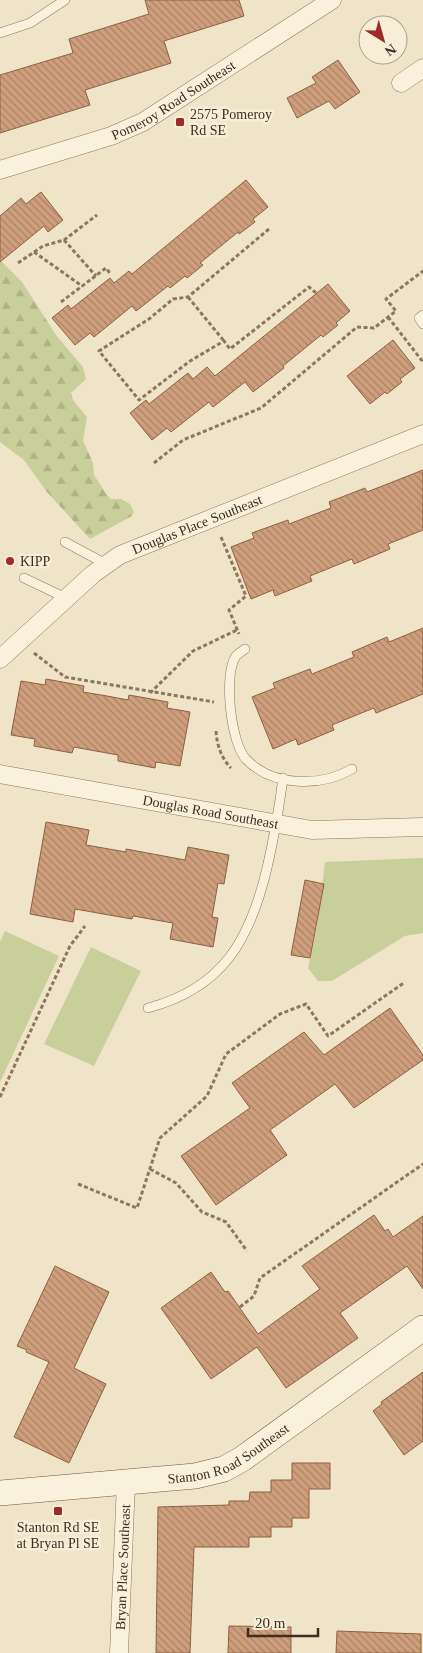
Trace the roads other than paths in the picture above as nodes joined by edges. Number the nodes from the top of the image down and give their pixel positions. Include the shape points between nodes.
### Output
1 (65, 0) edge
2 (332, 0) edge
3 (0, 33) edge
4 (423, 68) edge
5 (401, 83) dead end
6 (0, 170) edge
7 (423, 315) edge
8 (423, 324) edge
9 (423, 434) edge
10 (65, 542) dead end
11 (106, 564) junction
12 (24, 578) dead end
13 (66, 598) junction
14 (245, 649) road end
15 (0, 659) edge
16 (352, 769) dead end
17 (0, 774) edge
18 (283, 778) junction
19 (277, 825) junction
20 (423, 827) edge
21 (148, 1008) dead end
22 (423, 1328) edge
23 (126, 1482) junction
24 (0, 1493) edge
25 (119, 1653) edge

1 - 3 lane via 30,23
2 - 6 street, Pomeroy Road Southeast via 142,122 111,136
4 - 5 street
7 - 8 lane via 419,318
9 - 11 street, Douglas Place Southeast via 120,555
10 - 11 lane
11 - 13 street, Douglas Place Southeast
12 - 13 lane
13 - 15 street, Douglas Place Southeast
14 - 18 lane via 235,657 228,690 235,736 245,759 268,774
16 - 18 lane via 324,780 300,783
17 - 19 street, Douglas Road Southeast
18 - 19 lane
19 - 20 street, Douglas Road Southeast via 312,830
19 - 21 lane via 259,903 228,962 203,984
22 - 23 street, Stanton Road Southeast via 224,1469 195,1476
23 - 24 street, Stanton Road Southeast
23 - 25 street, Bryan Place Southeast

